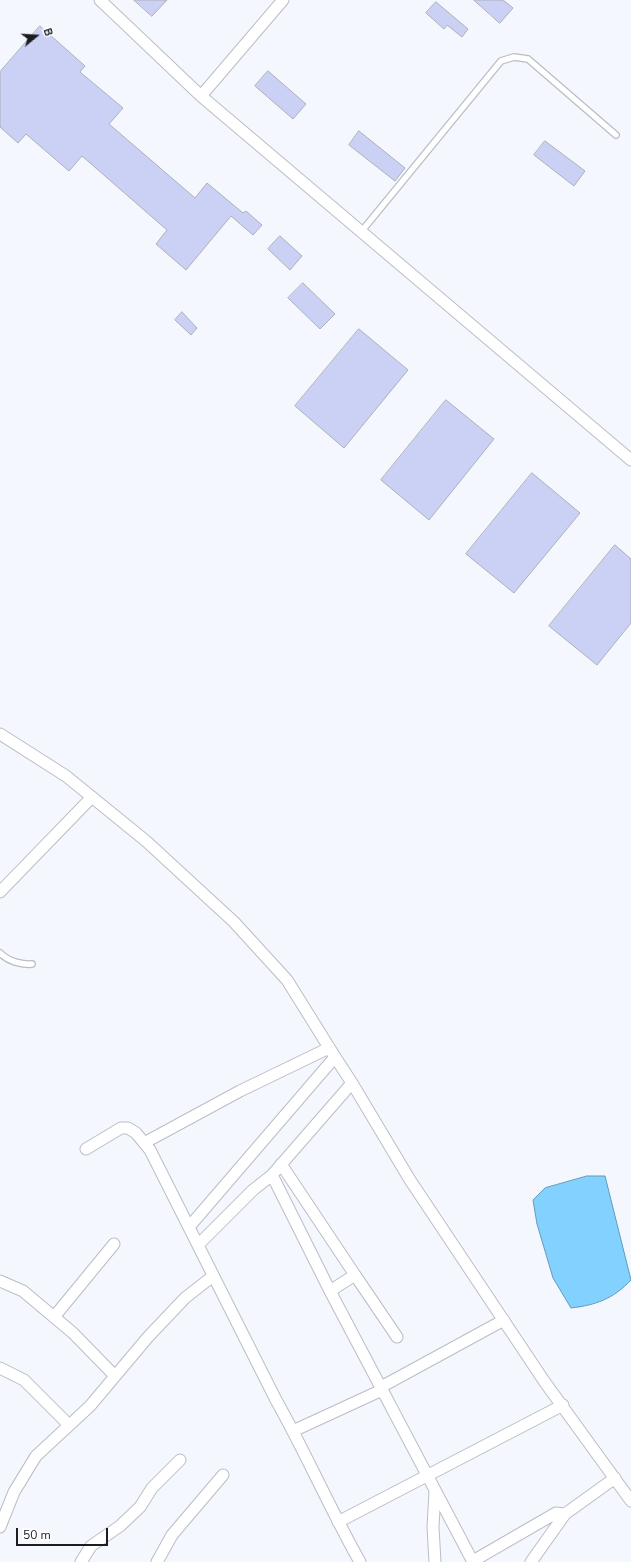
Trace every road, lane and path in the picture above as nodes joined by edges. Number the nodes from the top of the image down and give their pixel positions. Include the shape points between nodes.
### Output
1 (100, 0) edge
2 (283, 0) edge
3 (201, 96) junction
4 (616, 135) dead end
5 (361, 232) junction
6 (631, 460) edge
7 (0, 734) edge
8 (92, 797) junction
9 (0, 892) edge
10 (0, 953) edge
11 (32, 964) dead end
12 (329, 1048) junction
13 (335, 1057) junction
14 (352, 1083) junction
15 (144, 1143) junction
16 (86, 1149) dead end
17 (281, 1164) junction
18 (272, 1175) junction
19 (189, 1227) junction
20 (114, 1244) dead end
21 (198, 1245) junction
22 (213, 1276) junction
23 (355, 1276) junction
24 (0, 1281) edge
25 (330, 1292) junction
26 (54, 1317) junction
27 (504, 1320) junction
28 (397, 1337) dead end
29 (0, 1368) edge
30 (115, 1376) junction
31 (382, 1389) junction
32 (563, 1405) junction
33 (69, 1425) junction
34 (293, 1431) junction
35 (180, 1460) dead end
36 (223, 1475) dead end
37 (428, 1476) junction
38 (615, 1478) junction
39 (435, 1490) junction
40 (631, 1501) edge
41 (565, 1514) junction
42 (338, 1522) junction
43 (0, 1527) edge
44 (81, 1562) edge
45 (157, 1562) edge
46 (360, 1562) edge
47 (435, 1562) edge
48 (473, 1562) edge
49 (531, 1562) edge

1 - 3 street
2 - 3 street
3 - 5 street
4 - 5 lane via 528,60 514,57 501,61
5 - 6 street
7 - 8 street via 66,776
8 - 9 street
8 - 12 street via 146,841 234,922 287,980
10 - 11 lane via 23,964
12 - 13 street
12 - 15 street via 240,1091
13 - 14 street
13 - 19 street
14 - 17 street
14 - 27 street via 410,1180
15 - 16 street via 136,1133 128,1128 121,1128
15 - 19 street
17 - 18 street
17 - 23 street
18 - 21 street via 253,1190
18 - 25 street
19 - 21 street
20 - 26 street
21 - 22 street
22 - 30 street via 185,1298
22 - 34 street
23 - 25 street
23 - 28 street
24 - 26 street via 23,1291
25 - 31 street
26 - 30 street
27 - 31 street
27 - 32 street
29 - 33 street via 24,1380
30 - 33 street via 90,1406
31 - 34 street
31 - 37 street
32 - 37 street
32 - 38 street
33 - 43 street via 36,1456 14,1492
34 - 42 street
35 - 44 street via 152,1488 140,1507 120,1526 91,1546
36 - 45 street via 172,1535
37 - 39 street
37 - 42 street
38 - 40 street
38 - 41 street
39 - 47 street
39 - 48 street
41 - 48 street via 556,1512
41 - 49 street
42 - 46 street

